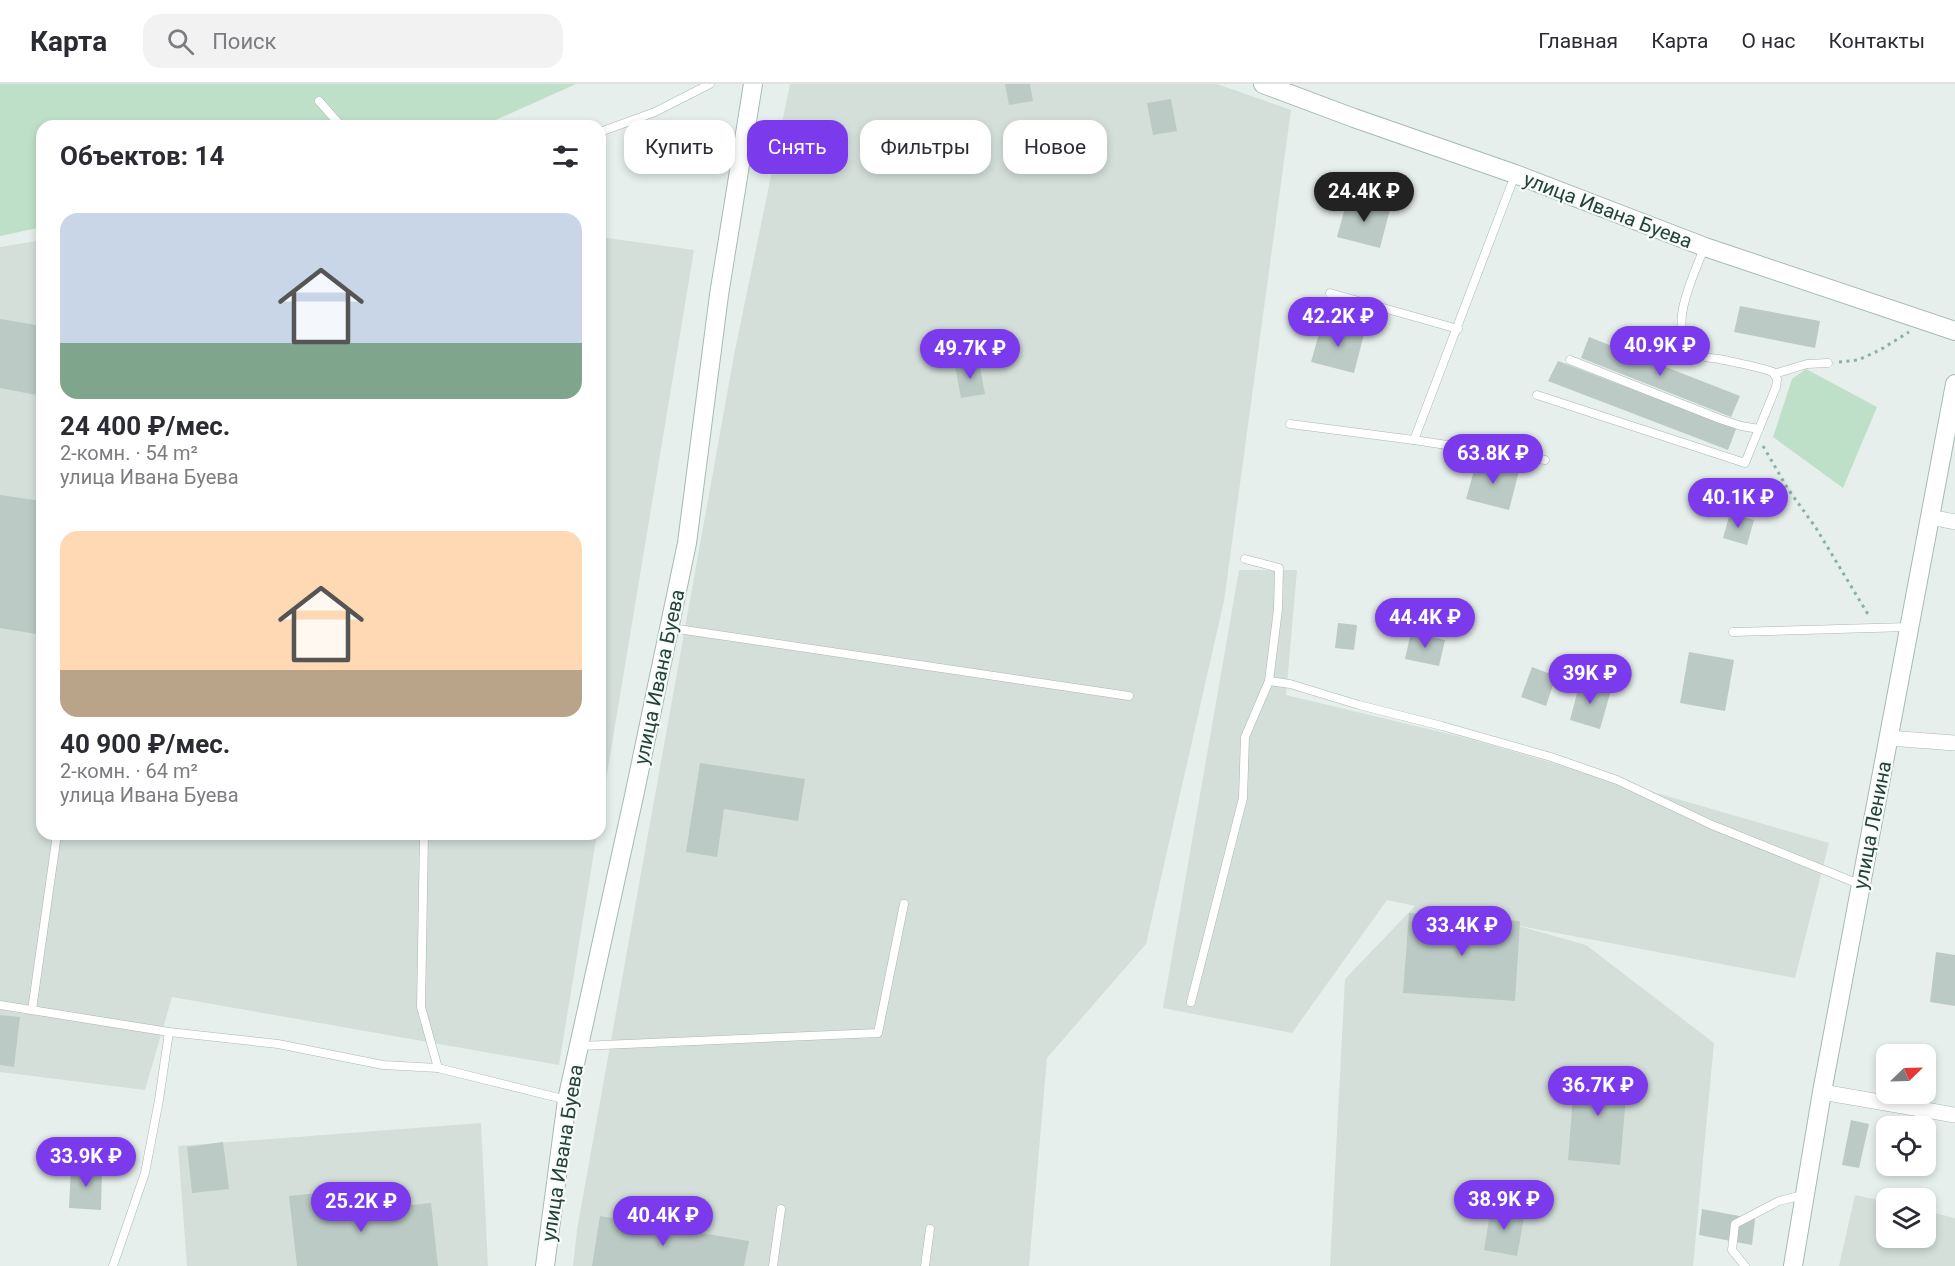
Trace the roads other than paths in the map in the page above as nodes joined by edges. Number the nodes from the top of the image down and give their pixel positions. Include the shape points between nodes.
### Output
1 (710, 84) edge
2 (753, 84) edge
3 (1263, 84) edge
4 (320, 101) dead end
5 (336, 120) edge
6 (606, 130) edge
7 (1515, 174) junction
8 (1705, 247) junction
9 (1330, 293) dead end
10 (1458, 329) junction
11 (1955, 331) edge
12 (1570, 360) dead end
13 (1828, 363) road end
14 (1774, 374) junction
15 (1955, 384) edge
16 (1537, 394) dead end
17 (1290, 424) dead end
18 (1758, 432) junction
19 (1414, 440) junction
20 (1545, 460) dead end
21 (1930, 517) junction
22 (1955, 522) edge
23 (1245, 559) dead end
24 (669, 627) junction
25 (1909, 627) junction
26 (1733, 632) dead end
27 (1269, 681) junction
28 (1129, 696) dead end
29 (1888, 738) junction
30 (1955, 743) edge
31 (56, 840) edge
32 (424, 840) edge
33 (1861, 885) junction
34 (904, 904) dead end
35 (1191, 1002) dead end
36 (0, 1005) edge
37 (32, 1010) junction
38 (169, 1032) junction
39 (579, 1046) junction
40 (438, 1068) junction
41 (1822, 1092) junction
42 (567, 1100) junction
43 (1955, 1115) edge
44 (1805, 1195) junction
45 (781, 1209) dead end
46 (930, 1229) dead end
47 (113, 1266) edge
48 (544, 1266) edge
49 (773, 1266) edge
50 (925, 1266) edge
51 (1745, 1266) edge
52 (1793, 1266) edge

1 - 6 lane via 655,112
2 - 24 street, улица Ивана Буева via 719,296 687,543
3 - 7 street, улица Ивана Буева
4 - 5 lane
7 - 8 street, улица Ивана Буева
7 - 10 lane
8 - 11 street, улица Ивана Буева
8 - 14 lane via 1682,311 1681,330 1687,344 1698,355
9 - 10 lane
10 - 19 lane
12 - 18 lane
13 - 14 lane via 1807,364
14 - 18 lane via 1776,387
15 - 21 street, улица Ленина
16 - 18 lane via 1745,463
17 - 19 lane
19 - 20 lane
21 - 22 street
21 - 25 street, улица Ленина
23 - 27 lane via 1279,568
24 - 28 lane
24 - 39 street, улица Ивана Буева
25 - 26 lane
25 - 29 street, улица Ленина
27 - 33 lane via 1551,757 1617,780 1712,825
27 - 35 lane via 1245,737 1243,798
29 - 30 street
29 - 33 street, улица Ленина
31 - 37 lane
32 - 40 lane via 421,1007
33 - 41 street, улица Ленина
34 - 39 lane via 878,1033
36 - 37 lane
37 - 38 lane
38 - 40 lane via 278,1044 383,1065
38 - 47 lane via 145,1173
39 - 42 street, улица Ивана Буева
40 - 42 lane
41 - 43 street
41 - 44 street, улица Ленина
42 - 48 street, улица Ивана Буева
44 - 51 lane via 1779,1201 1735,1224 1732,1250
44 - 52 street, улица Ленина
45 - 49 lane
46 - 50 lane

